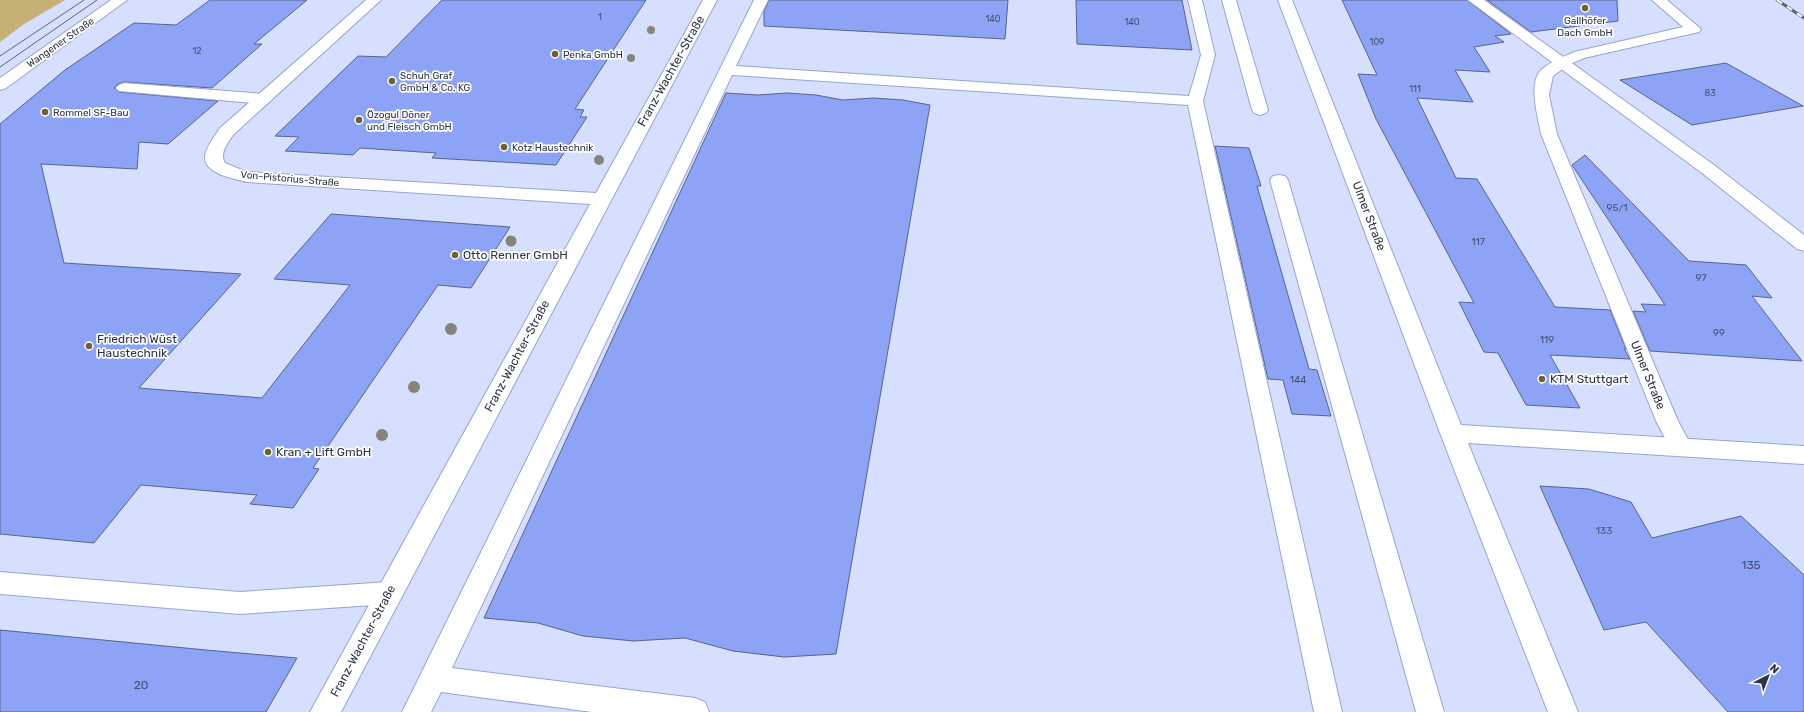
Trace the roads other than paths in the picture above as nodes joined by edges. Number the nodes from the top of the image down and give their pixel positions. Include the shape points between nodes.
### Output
1 (120, 0) edge
2 (374, 0) edge
3 (710, 0) edge
4 (761, 0) edge
5 (1195, 0) edge
6 (1229, 0) edge
7 (1285, 0) edge
8 (1475, 0) edge
9 (1659, 0) edge
10 (1562, 62) junction
11 (728, 70) junction
12 (0, 85) edge
13 (124, 88) dead end
14 (264, 99) junction
15 (1195, 101) junction
16 (1260, 110) dead end
17 (1279, 180) dead end
18 (601, 199) junction
19 (1804, 245) edge
20 (1452, 433) junction
21 (1681, 447) junction
22 (1804, 455) edge
23 (0, 583) edge
24 (389, 593) junction
25 (433, 678) junction
26 (325, 712) edge
27 (416, 712) edge
28 (695, 712) edge
29 (1328, 712) edge
30 (1430, 712) edge
31 (1563, 712) edge

1 - 12 street, Wangener Straße
2 - 14 street, Von-Pistorius-Straße
3 - 18 street, Franz-Wachter-Straße
4 - 11 lane
5 - 15 lane via 1208,55
6 - 16 lane
7 - 20 street, Ulmer Straße
8 - 10 street
9 - 10 lane, Ulmer Straße via 1694,29 1580,55
10 - 19 street via 1708,169
10 - 21 lane, Ulmer Straße via 1546,74 1541,95 1549,134 1667,421
11 - 15 lane
11 - 25 lane
13 - 14 lane
14 - 18 street, Von-Pistorius-Straße via 226,132 214,153 215,162 222,170 247,177
15 - 29 lane
17 - 30 lane
18 - 24 street, Franz-Wachter-Straße
20 - 21 street
20 - 31 street, Ulmer Straße
21 - 22 street
23 - 24 lane via 240,603
24 - 26 street, Franz-Wachter-Straße
25 - 27 lane
25 - 28 lane

